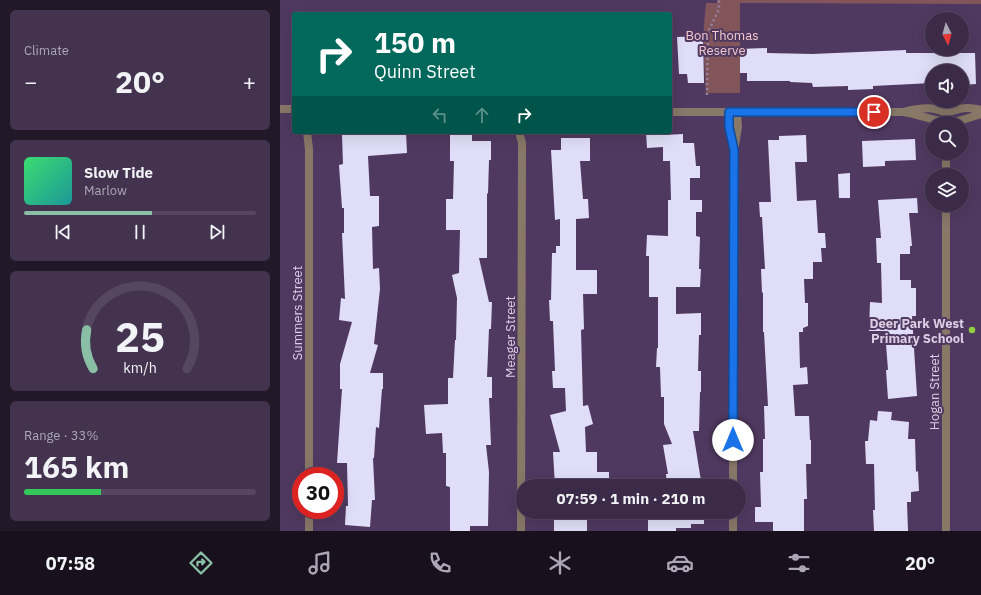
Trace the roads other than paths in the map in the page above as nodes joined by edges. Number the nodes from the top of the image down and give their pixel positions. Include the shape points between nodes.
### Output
1 (280, 109) edge
2 (292, 109) edge
3 (981, 110) edge
4 (672, 112) edge
5 (733, 112) junction
6 (904, 112) junction
7 (947, 112) junction
8 (981, 114) edge
9 (947, 116) edge
10 (925, 117) edge
11 (969, 118) edge
12 (307, 134) edge
13 (312, 134) edge
14 (520, 134) edge
15 (524, 134) edge
16 (522, 143) junction
17 (309, 150) junction
18 (946, 212) edge
19 (309, 467) edge
20 (733, 479) edge
21 (309, 519) edge
22 (733, 519) edge
23 (308, 531) edge
24 (521, 531) edge
25 (733, 531) edge
26 (946, 531) edge

1 - 2 street
3 - 7 street via 973,108
4 - 5 street
5 - 6 street
5 - 20 street via 738,127 734,150
6 - 7 street via 918,108
6 - 10 street
7 - 9 street
8 - 11 street
12 - 17 street, Summers Street
13 - 17 street, Summers Street
14 - 16 street, Meager Street
15 - 16 street, Meager Street
16 - 24 street, Meager Street
17 - 19 street, Summers Street
18 - 26 street, Hogan Street
21 - 23 street
22 - 25 street

